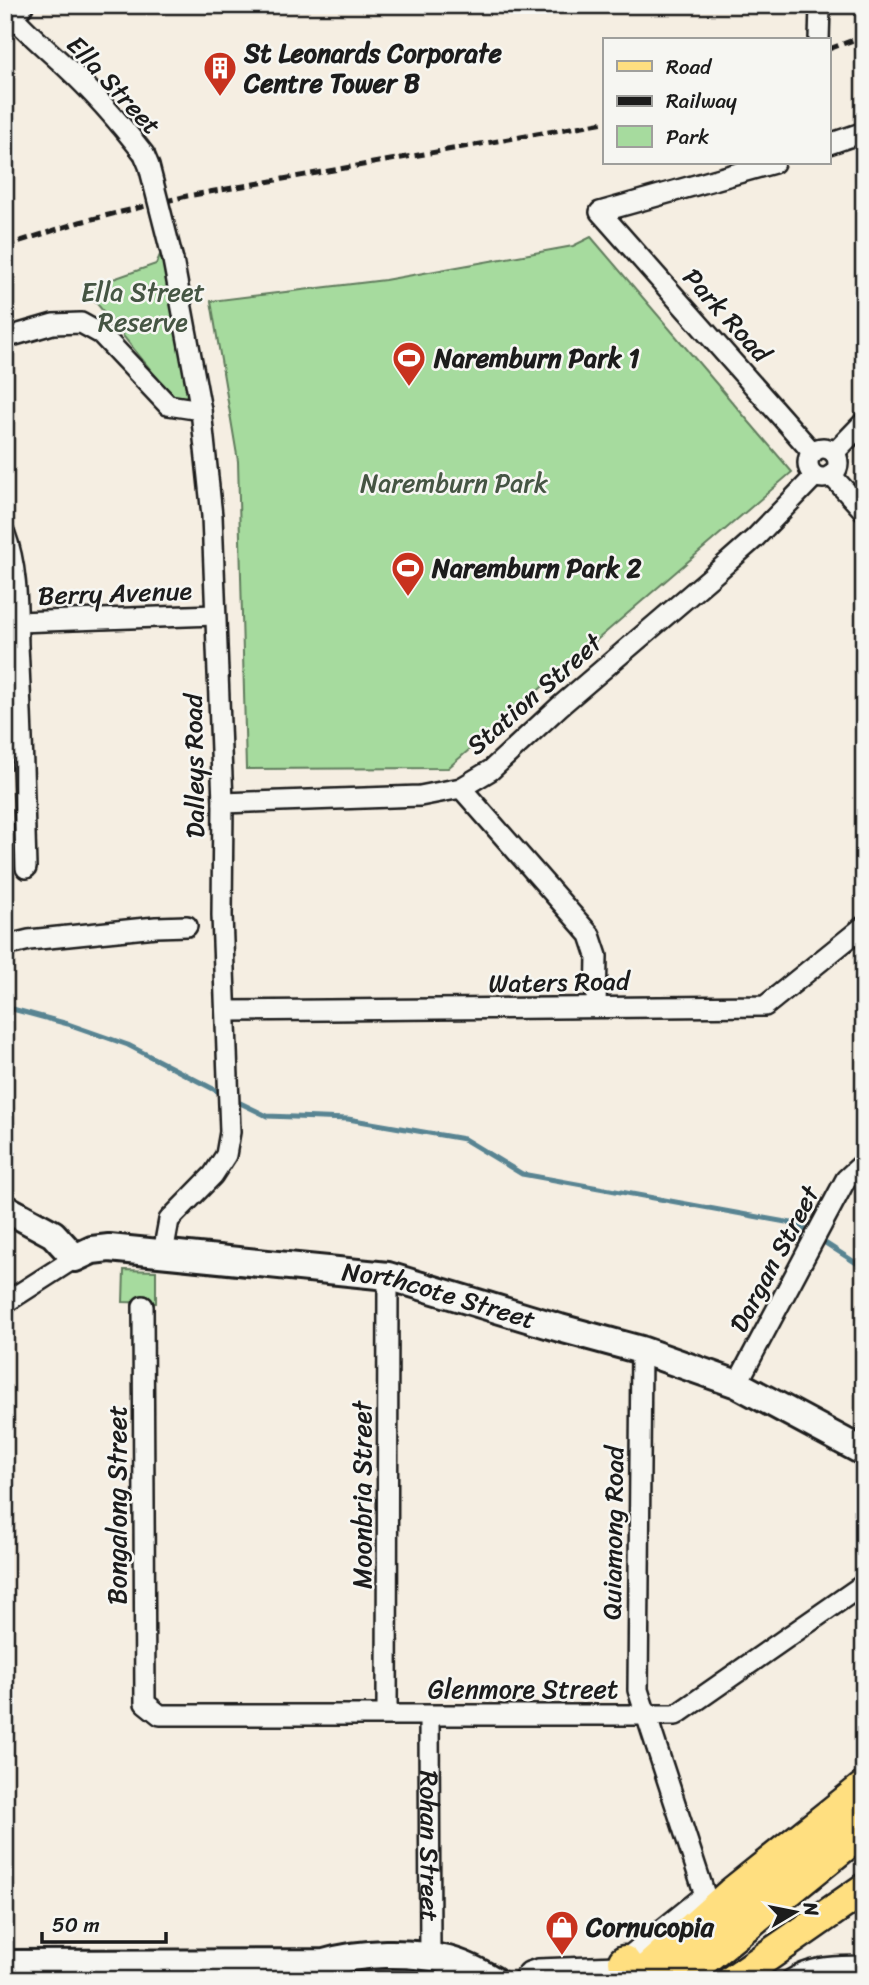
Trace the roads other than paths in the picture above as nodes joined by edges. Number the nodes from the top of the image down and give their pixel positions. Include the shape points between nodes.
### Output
1 (819, 8) edge
2 (12, 12) edge
3 (819, 38) edge
4 (864, 132) edge
5 (830, 144) edge
6 (770, 164) edge
7 (5, 338) edge
8 (201, 410) junction
9 (864, 422) edge
10 (813, 453) junction
11 (834, 453) junction
12 (823, 476) junction
13 (864, 512) edge
14 (5, 534) edge
15 (215, 615) junction
16 (17, 622) junction
17 (461, 788) junction
18 (223, 803) junction
19 (26, 868) dead end
20 (187, 926) dead end
21 (864, 926) edge
22 (5, 946) edge
23 (596, 1007) junction
24 (226, 1011) junction
25 (864, 1166) edge
26 (5, 1208) edge
27 (163, 1253) junction
28 (75, 1258) junction
29 (388, 1276) junction
30 (5, 1303) edge
31 (143, 1306) dead end
32 (642, 1350) junction
33 (737, 1384) junction
34 (864, 1452) edge
35 (864, 1584) edge
36 (145, 1703) joint
37 (387, 1714) junction
38 (429, 1716) junction
39 (647, 1716) junction
40 (864, 1790) edge
41 (864, 1828) edge
42 (864, 1889) edge
43 (5, 1964) edge
44 (864, 1966) edge
45 (434, 1971) edge
46 (170, 1972) edge
47 (646, 1974) edge
48 (494, 1980) edge
49 (522, 1980) edge
50 (733, 1980) edge
51 (791, 1980) edge

1 - 3 street
2 - 8 street, Ella Street, bridge via 113,115 144,154 173,260
4 - 5 street
6 - 10 street, Park Road via 600,212
7 - 8 street via 53,324 80,323 101,334 168,405
8 - 15 street, Dalleys Road via 212,516
9 - 11 street
10 - 11 street via 824,449
10 - 12 street via 808,466
11 - 12 street via 837,466
12 - 13 street
12 - 17 street, Station Street via 491,770
14 - 16 street via 12,551
15 - 16 street, Berry Avenue
15 - 18 street, Dalleys Road
16 - 19 street
17 - 18 street, Station Street via 420,796
17 - 23 street via 590,935 597,956
18 - 24 street, Dalleys Road
20 - 22 street
21 - 23 street, Waters Road via 765,1006
23 - 24 street, Waters Road
24 - 27 street, Dalleys Road via 230,1132 226,1155 214,1175 169,1220
25 - 33 street, Dargan Street via 846,1179
26 - 28 street via 53,1234
27 - 28 street, Northcote Street via 108,1248
27 - 29 street, Northcote Street
28 - 30 street
29 - 32 street, Northcote Street
29 - 37 street, Moonbria Street
31 - 36 street, Bongalong Street
32 - 33 street, Northcote Street
32 - 39 street, Quiamong Road via 638,1690
33 - 34 street, Northcote Street
35 - 39 street, Glenmore Street via 676,1715
36 - 37 street, Glenmore Street via 160,1715
37 - 38 street, Glenmore Street
38 - 39 street, Glenmore Street
38 - 45 street, Rohan Street
39 - 47 street, Quiamong Road via 705,1895
40 - 47 highway via 733,1895
41 - 47 highway
42 - 50 main road
43 - 46 street
44 - 51 street via 809,1970
45 - 46 street via 356,1956 324,1963
45 - 48 street via 460,1964
47 - 49 street via 610,1967 538,1969

